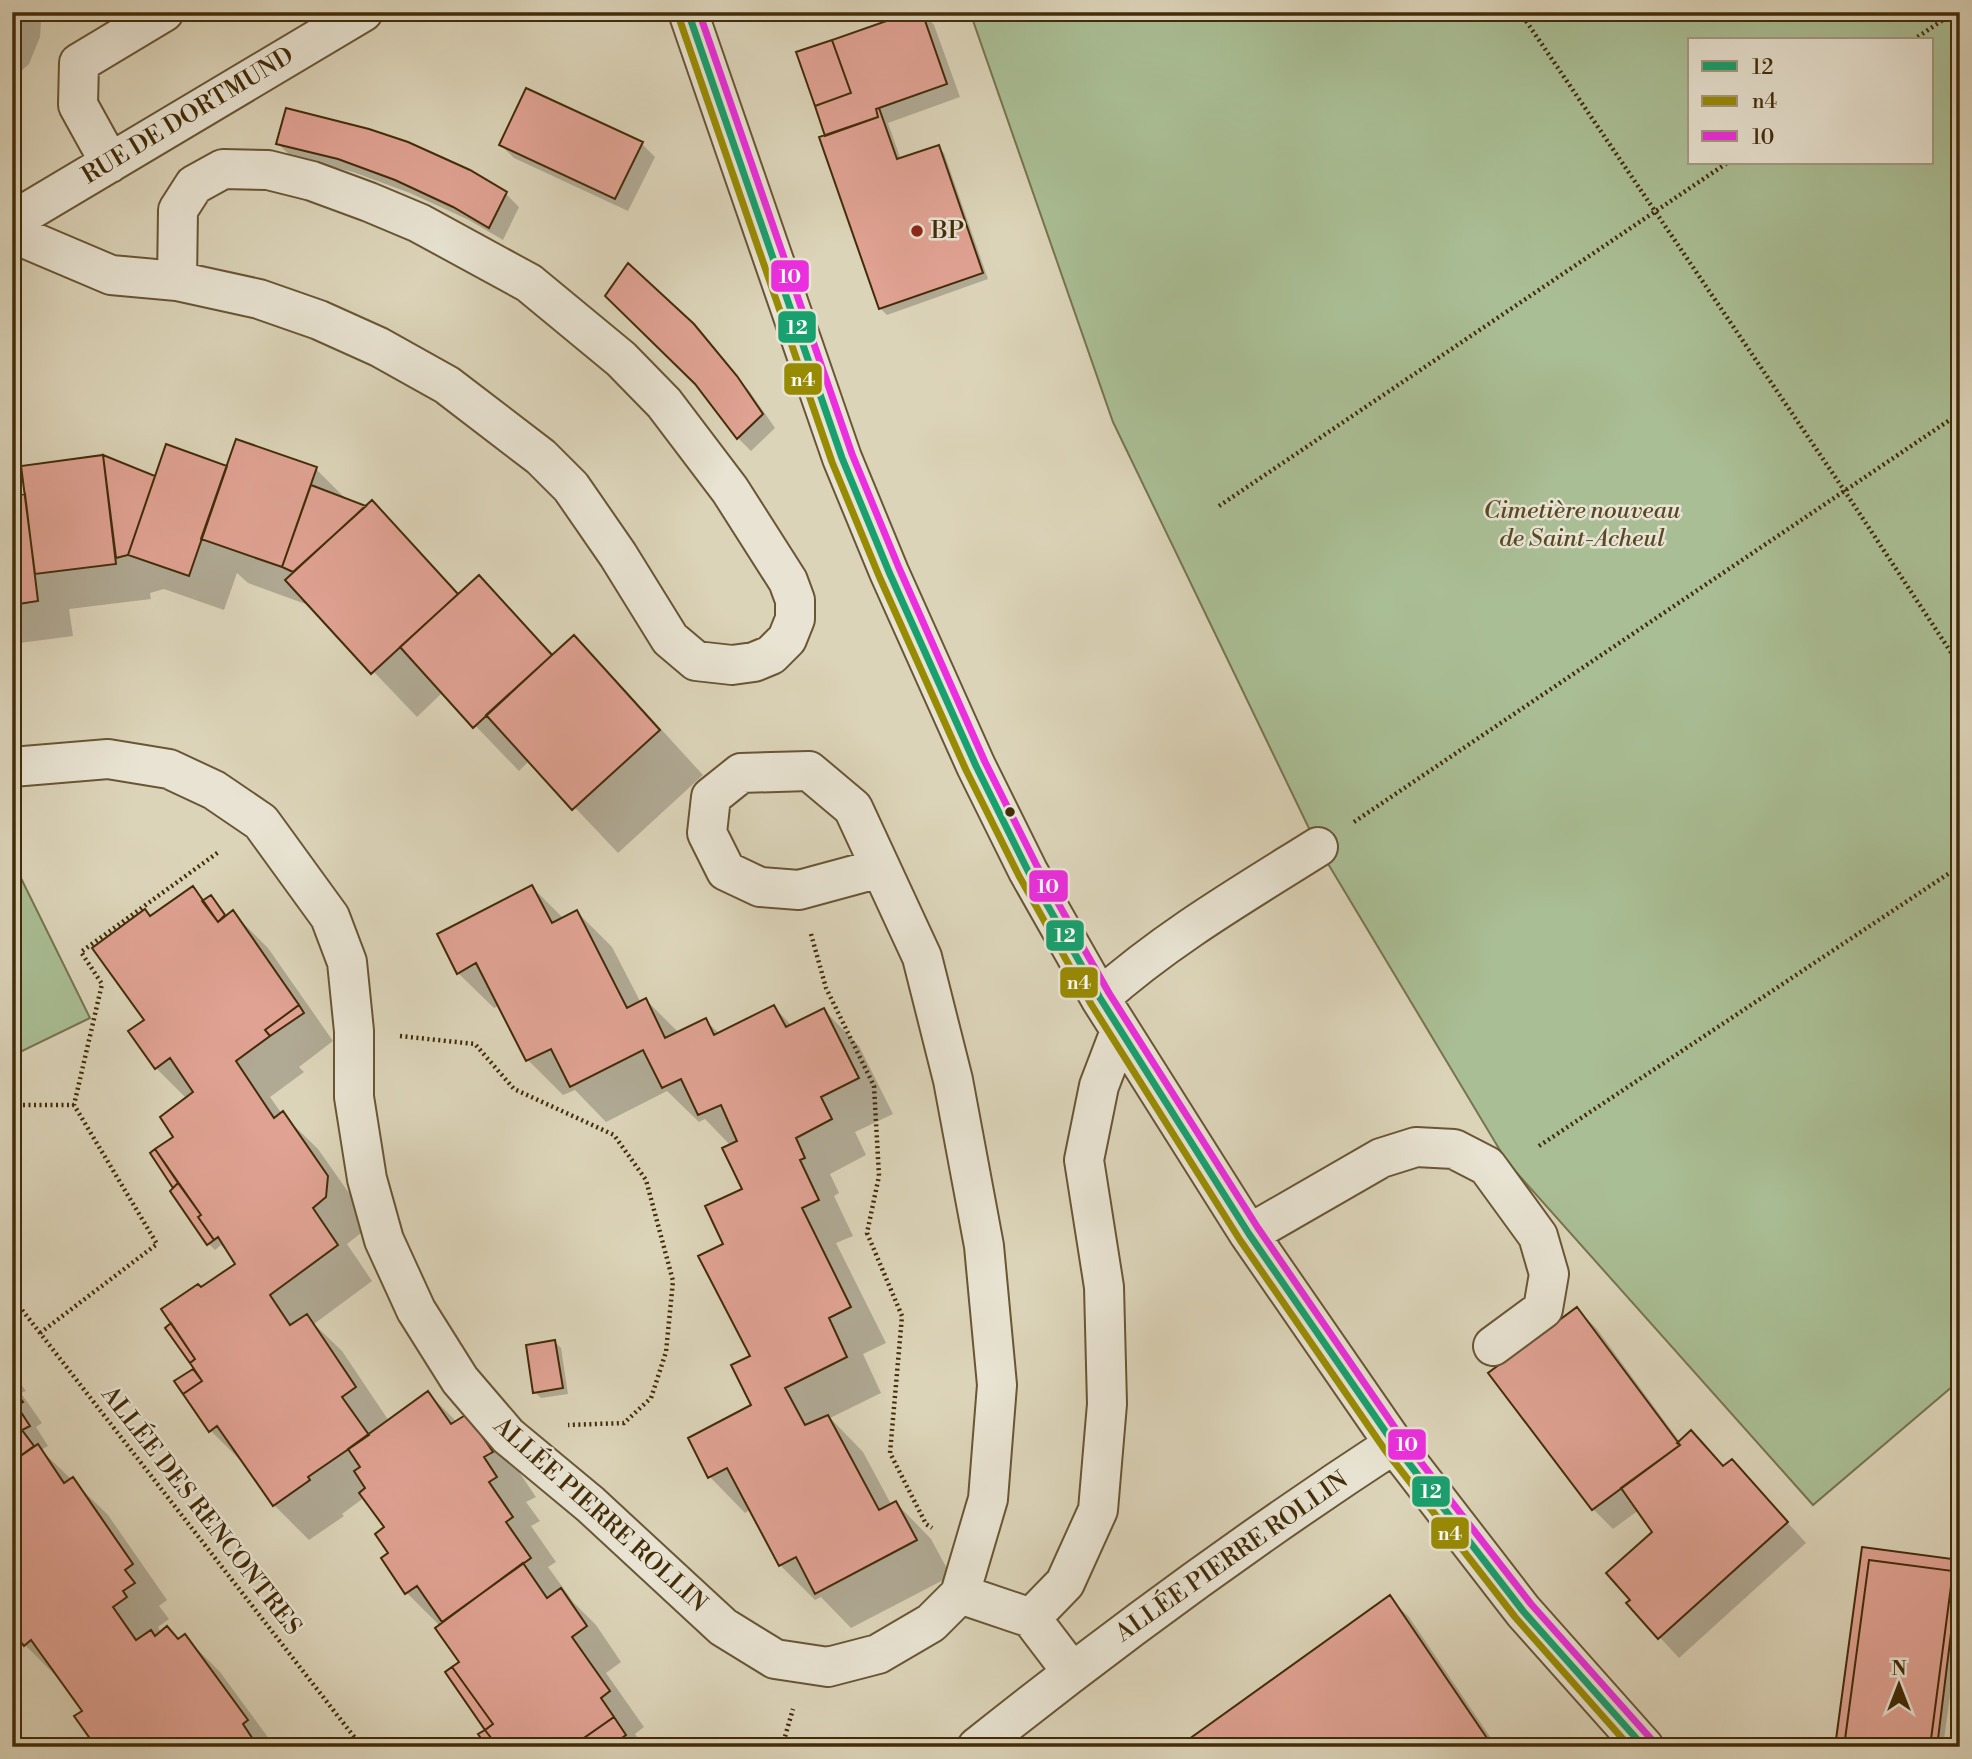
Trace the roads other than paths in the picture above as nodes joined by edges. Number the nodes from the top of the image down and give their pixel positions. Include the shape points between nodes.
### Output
1 (164, 12) edge
2 (363, 12) edge
3 (688, 12) edge
4 (110, 163) junction
5 (12, 221) edge
6 (12, 233) edge
7 (177, 281) junction
8 (12, 766) edge
9 (1318, 847) road end
10 (880, 868) junction
11 (1100, 998) junction
12 (1120, 1031) junction
13 (1249, 1234) junction
14 (1493, 1346) dead end
15 (1394, 1444) junction
16 (960, 1594) junction
17 (1031, 1618) junction
18 (1072, 1672) junction
19 (977, 1747) edge
20 (1644, 1747) edge

1 - 4 street via 79,63 78,105
2 - 4 street, RUE DE DORTMUND
3 - 11 street via 823,406 889,572 1028,871
4 - 5 street, RUE DE DORTMUND
6 - 7 street via 111,275
7 - 7 street via 259,299 319,320 447,385 541,457 571,487 670,639 696,661 754,662 771,655 787,639 796,600 730,490 664,403 621,359 529,283 419,223 357,197 268,170 223,169 194,185 178,210
8 - 16 street, ALLÉE PIERRE ROLLIN via 108,759 169,769 215,789 261,822 330,917 346,962 354,1031 354,1097 367,1179 384,1240 416,1310 460,1380 508,1436 590,1504 723,1627 775,1659 828,1667 878,1654 931,1623
9 - 11 street via 1166,945
10 - 10 street, ALLÉE PIERRE ROLLIN via 852,808 809,771 741,773 711,797 707,833 726,871 760,887 799,890
10 - 16 street, ALLÉE PIERRE ROLLIN via 922,957 953,1080 984,1246 997,1385 988,1499
11 - 12 street
12 - 13 street
12 - 17 street via 1099,1086 1084,1160 1104,1287 1107,1404 1098,1510 1065,1583
13 - 14 street via 1381,1158 1416,1147 1454,1149 1487,1166 1538,1237 1549,1274 1543,1309
13 - 15 street
15 - 18 street, ALLÉE PIERRE ROLLIN via 1271,1525
15 - 20 street via 1523,1611
16 - 17 street
17 - 18 street
18 - 19 street, ALLÉE PIERRE ROLLIN

